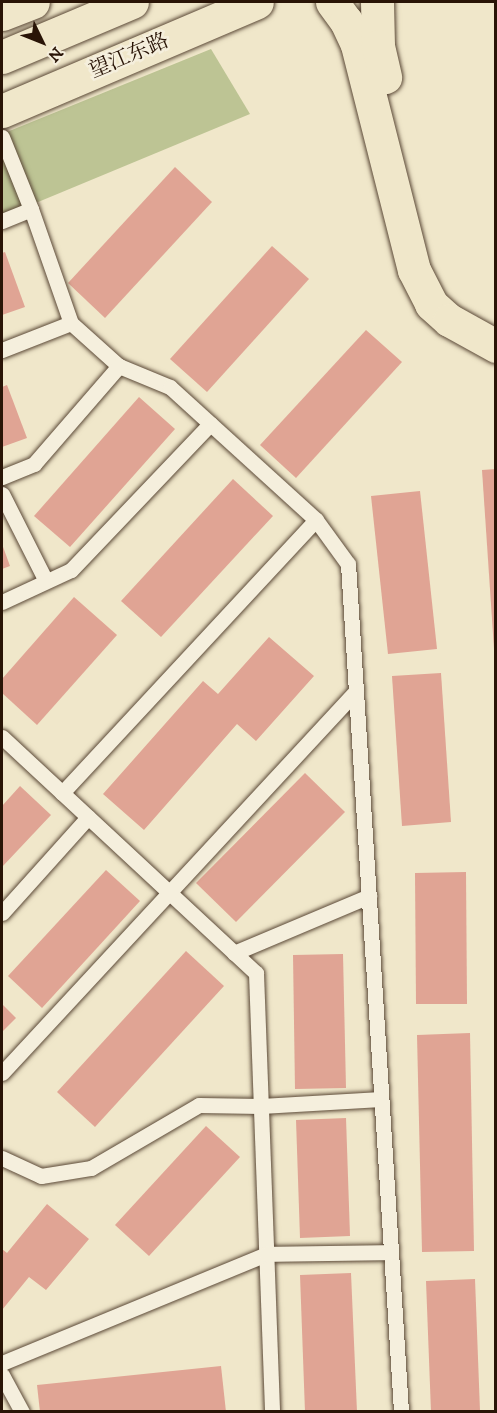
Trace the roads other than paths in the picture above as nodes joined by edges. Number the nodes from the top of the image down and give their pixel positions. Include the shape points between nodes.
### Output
1 (33, 2) edge
2 (132, 2) edge
3 (257, 2) edge
4 (332, 2) edge
5 (377, 2) edge
6 (2, 14) edge
7 (2, 57) edge
8 (2, 111) edge
9 (2, 137) edge
10 (31, 209) junction
11 (2, 221) edge
12 (70, 323) junction
13 (495, 330) edge
14 (495, 346) edge
15 (2, 350) edge
16 (119, 366) junction
17 (210, 424) junction
18 (2, 477) edge
19 (2, 494) edge
20 (316, 520) junction
21 (46, 581) junction
22 (2, 602) edge
23 (356, 692) junction
24 (3, 742) edge
25 (62, 793) junction
26 (88, 817) junction
27 (170, 893) junction
28 (369, 896) junction
29 (2, 913) edge
30 (234, 952) junction
31 (2, 1073) edge
32 (381, 1099) junction
33 (261, 1106) junction
34 (2, 1158) edge
35 (391, 1252) junction
36 (266, 1254) junction
37 (2, 1363) edge
38 (2, 1375) edge
39 (22, 1412) edge
40 (272, 1412) edge
41 (401, 1412) edge

1 - 6 main road
2 - 7 main road
3 - 8 main road, 望江东路
4 - 14 main road via 357,45 414,270 431,304 468,333
5 - 13 main road via 378,46 425,260 452,303
9 - 10 lane
10 - 11 lane
10 - 12 lane
12 - 15 lane
12 - 16 lane
16 - 17 lane via 170,387
16 - 18 lane via 34,465
17 - 20 lane
17 - 21 lane via 71,570
19 - 21 lane
20 - 23 lane via 348,564
20 - 25 lane
21 - 22 lane
23 - 27 lane
23 - 28 lane
24 - 25 lane
25 - 26 lane
26 - 27 lane
26 - 29 lane
27 - 30 lane
27 - 31 lane
28 - 30 lane
28 - 32 lane
30 - 33 lane via 256,973
32 - 33 lane
32 - 35 lane
33 - 34 lane via 199,1105 91,1168 41,1176
33 - 36 lane
35 - 36 lane
35 - 41 lane
36 - 37 lane
36 - 40 lane
38 - 39 lane

